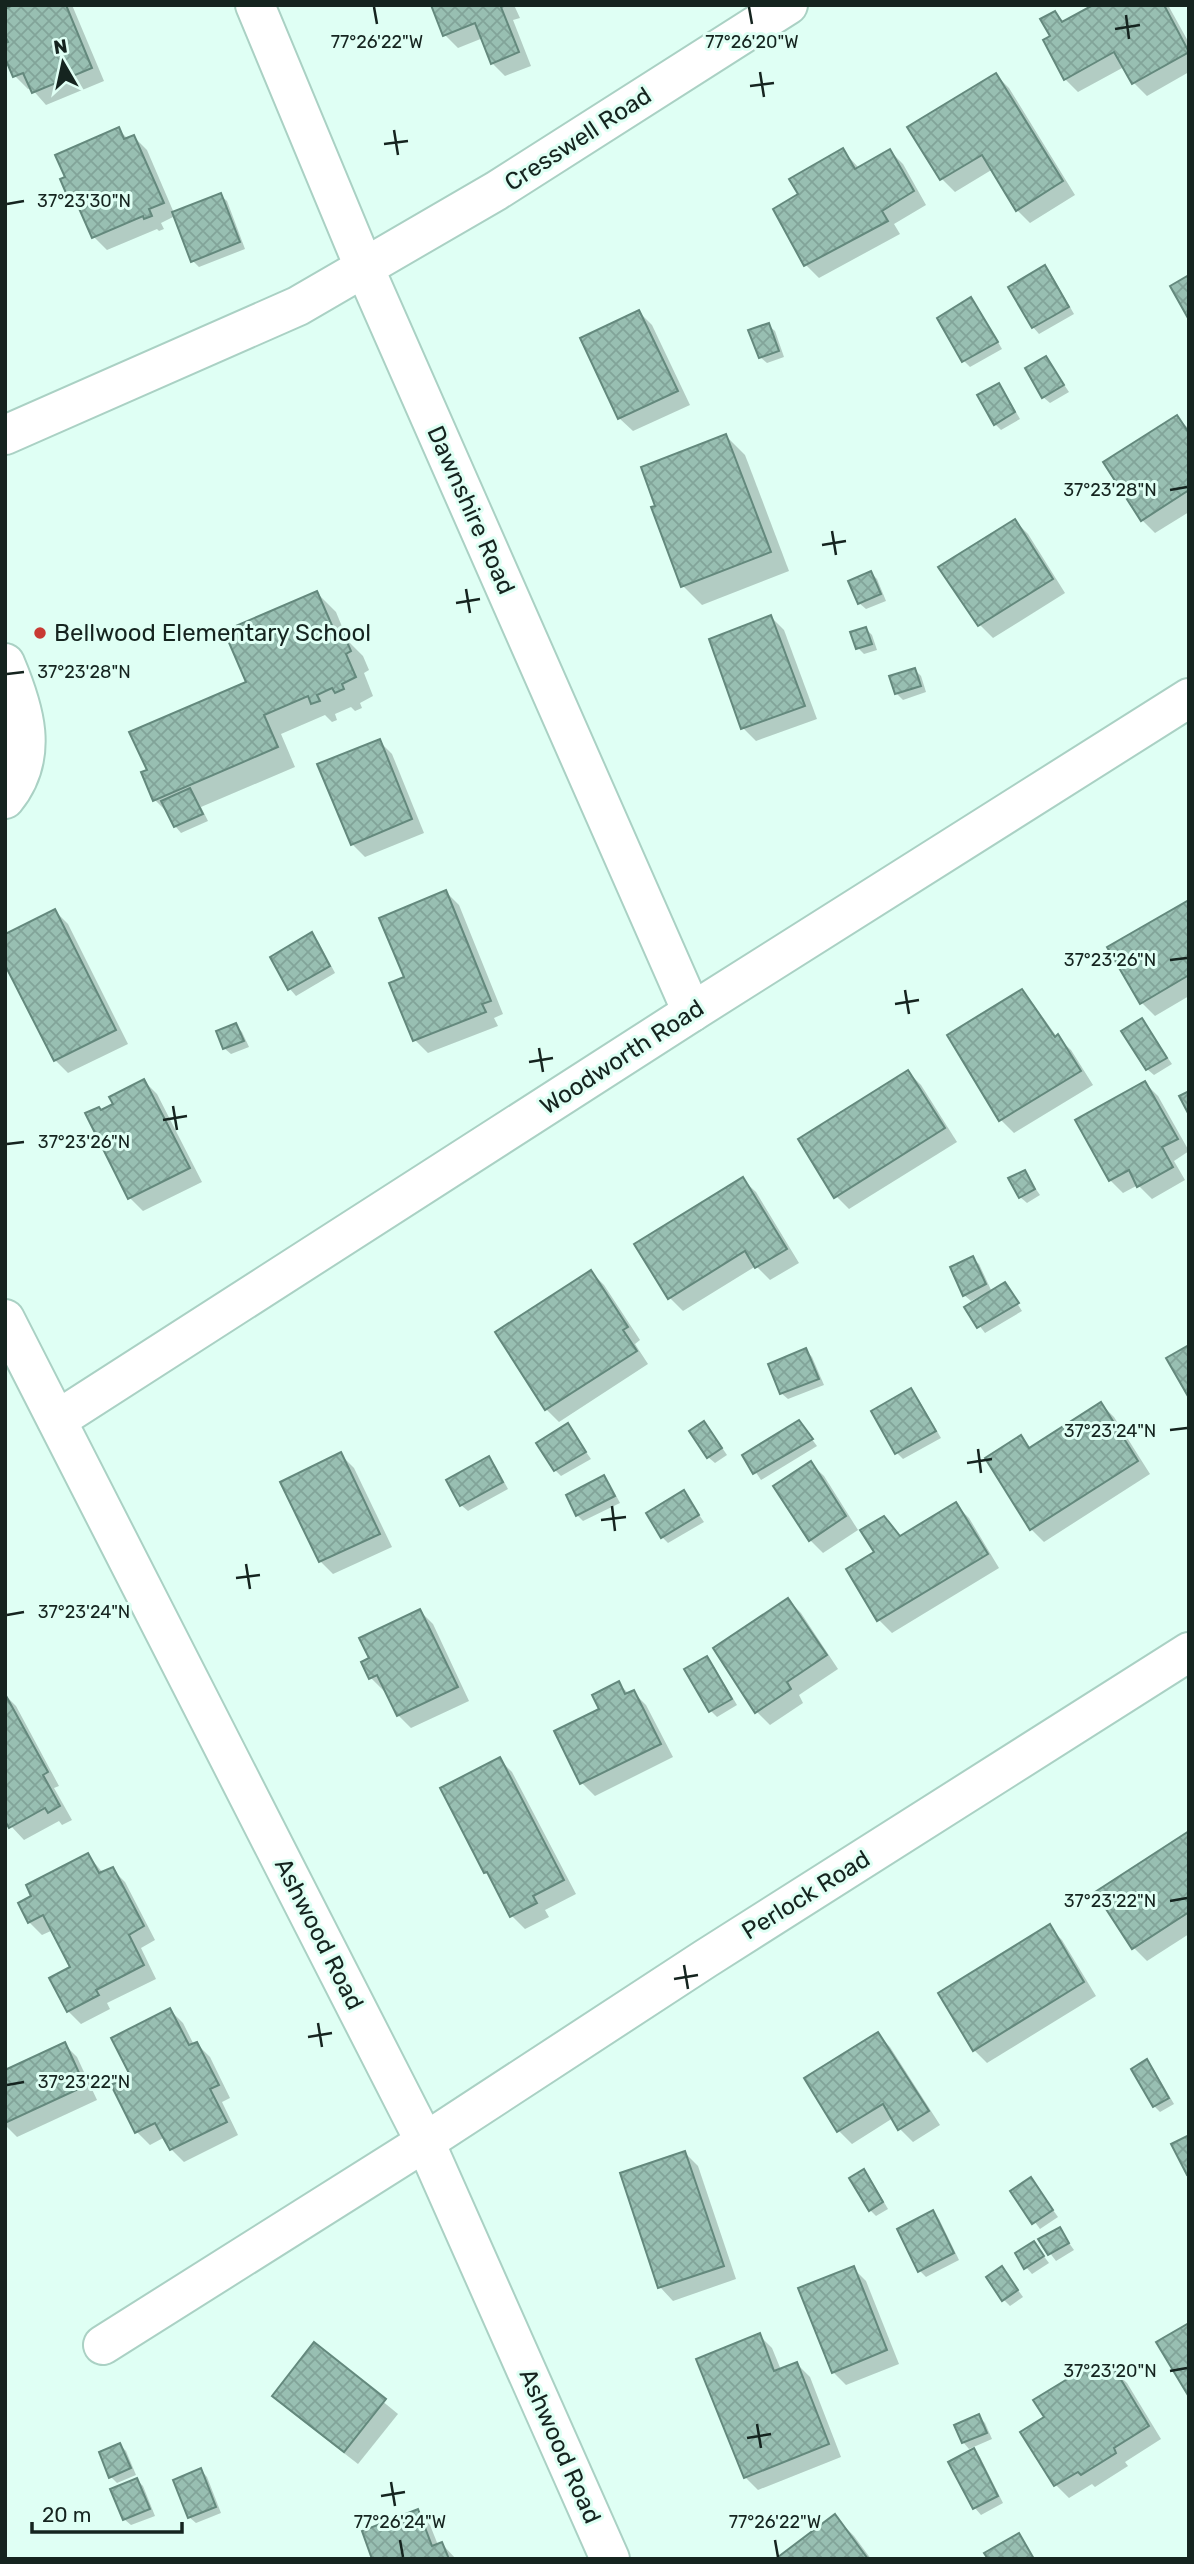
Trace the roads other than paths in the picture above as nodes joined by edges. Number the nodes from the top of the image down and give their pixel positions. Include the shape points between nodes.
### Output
1 (255, 5) edge
2 (788, 5) edge
3 (364, 267) junction
4 (5, 435) edge
5 (5, 663) edge
6 (1189, 698) edge
7 (5, 799) edge
8 (692, 1012) junction
9 (5, 1319) edge
10 (57, 1420) junction
11 (1189, 1652) edge
12 (425, 2142) junction
13 (103, 2345) dead end
14 (610, 2559) edge

1 - 3 street, Dawnshire Road
2 - 3 street, Cresswell Road via 496,191
3 - 4 street, Cresswell Road via 298,306
3 - 8 street, Dawnshire Road
5 - 7 street via 27,730 23,764
6 - 8 street, Woodworth Road
8 - 10 street, Woodworth Road
9 - 10 street, Ashwood Road
10 - 12 street, Ashwood Road
11 - 12 street, Perlock Road
12 - 13 street, Perlock Road
12 - 14 street, Ashwood Road

